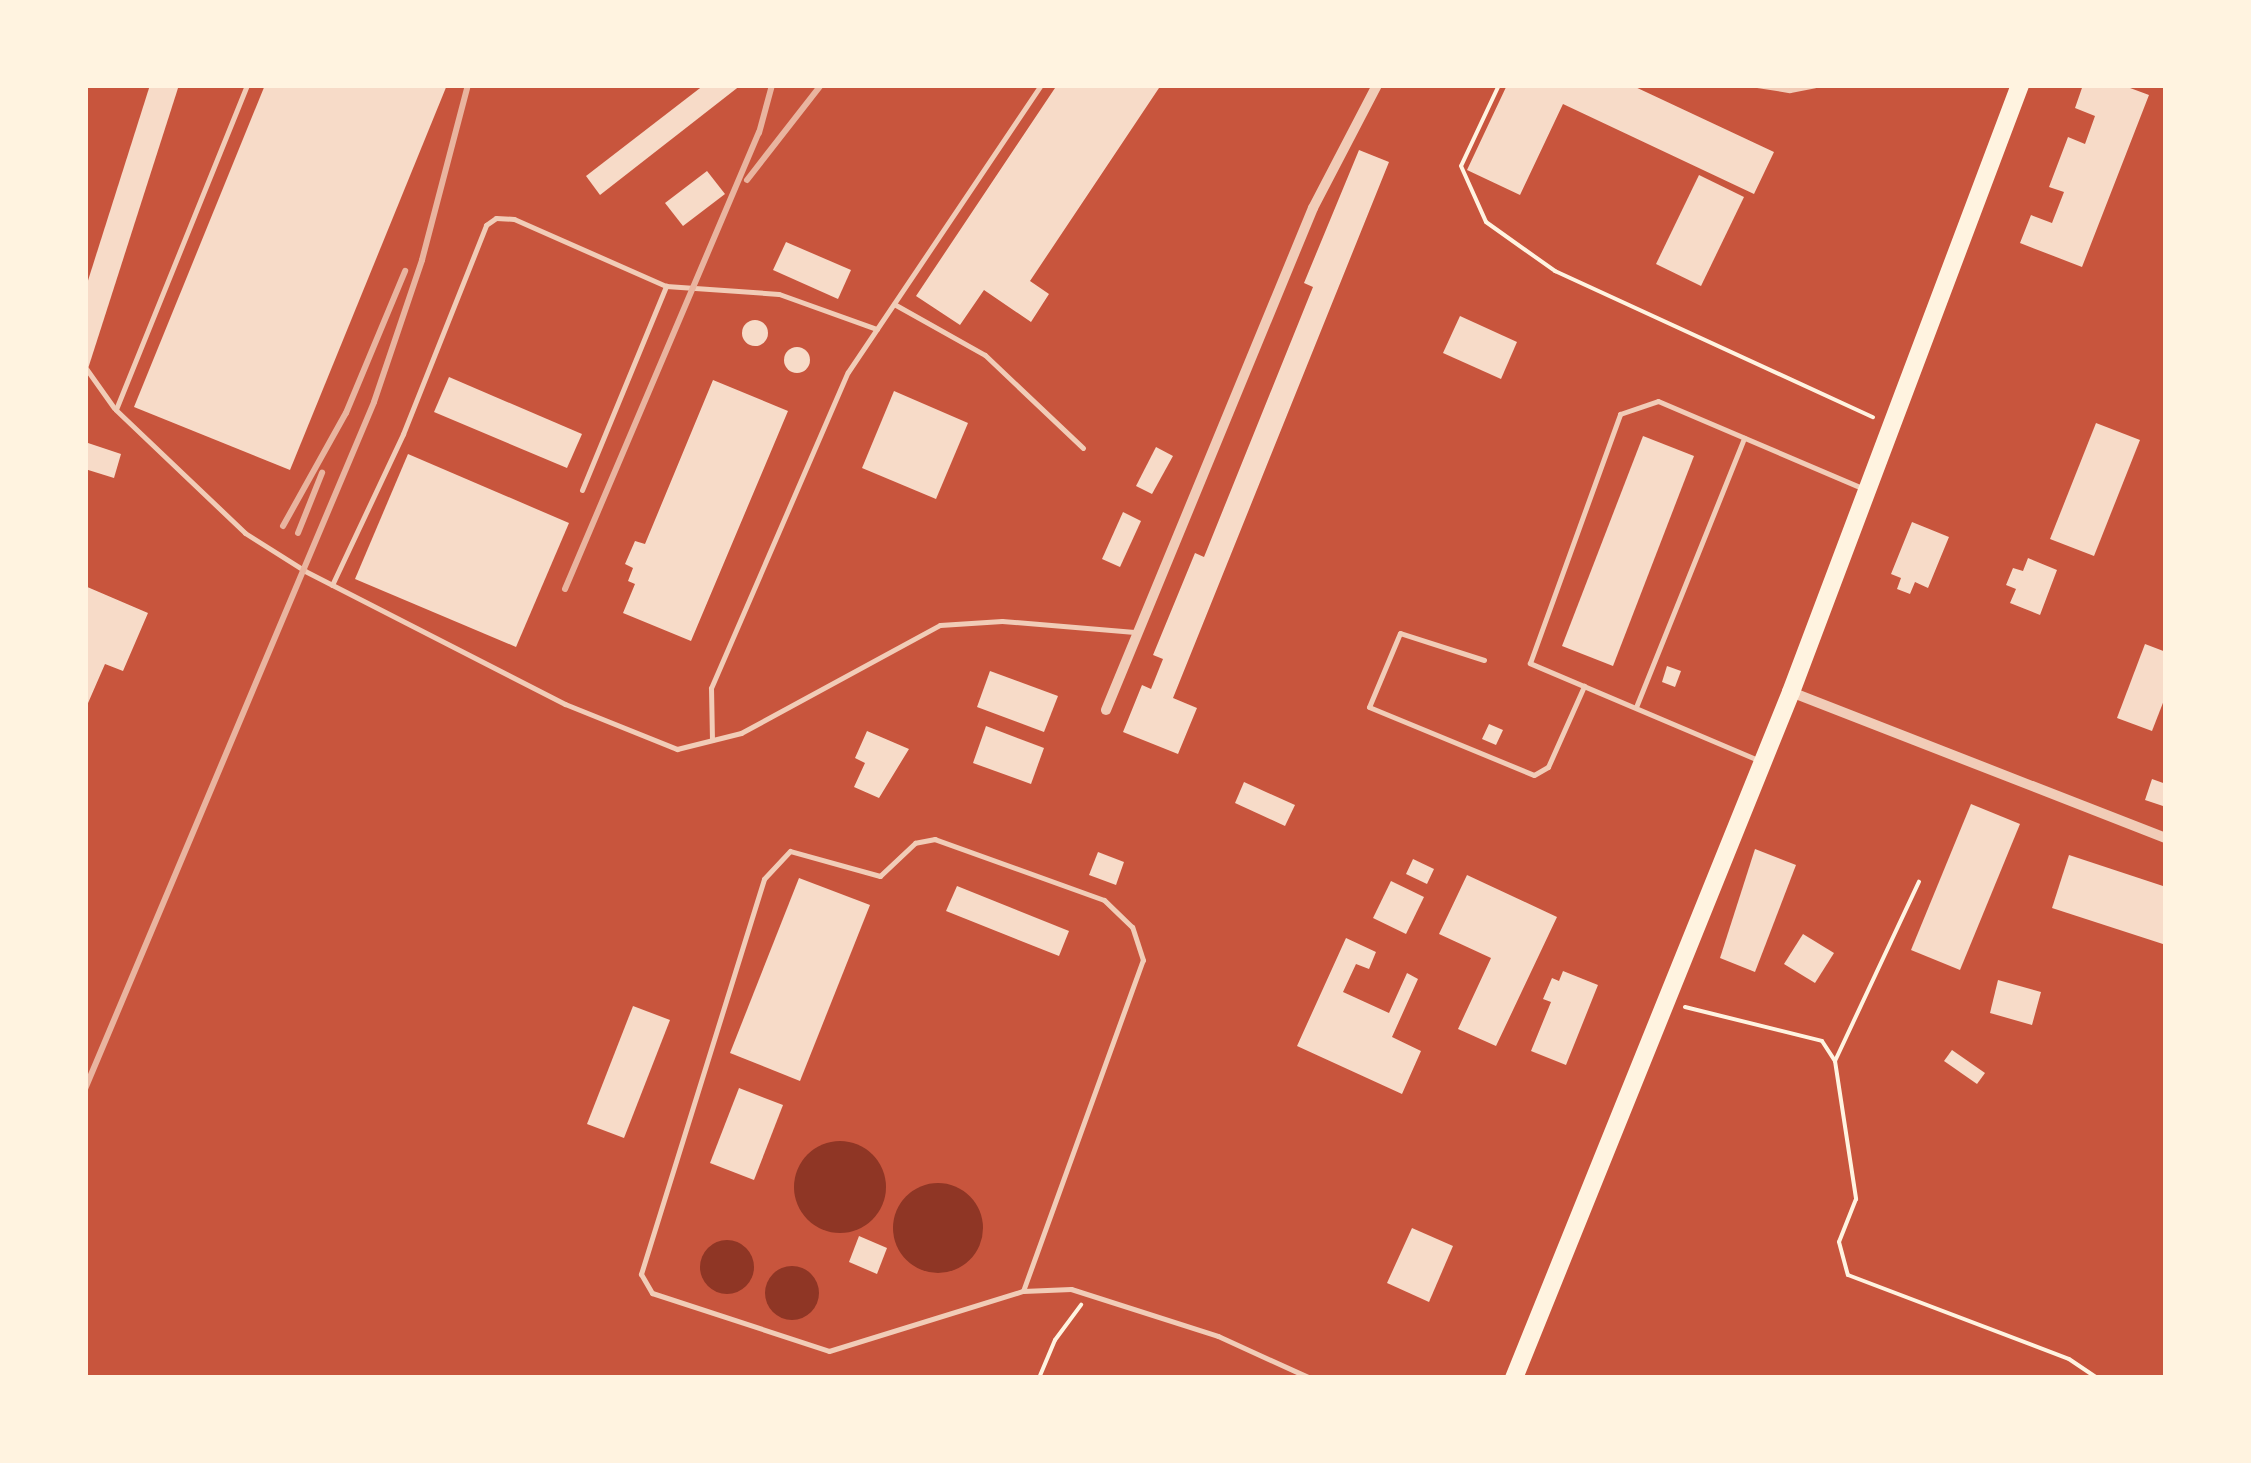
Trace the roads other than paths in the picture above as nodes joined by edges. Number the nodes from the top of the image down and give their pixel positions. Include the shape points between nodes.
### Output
1 (247, 85) edge
2 (1041, 85) edge
3 (1377, 85) edge
4 (1758, 85) edge
5 (1815, 85) edge
6 (2020, 85) edge
7 (666, 286) junction
8 (894, 304) junction
9 (877, 328) junction
10 (85, 367) edge
11 (116, 410) junction
12 (1744, 438) junction
13 (1083, 448) dead end
14 (582, 490) dead end
15 (1867, 490) junction
16 (332, 585) junction
17 (1138, 632) junction
18 (1484, 660) dead end
19 (1584, 686) junction
20 (1791, 692) junction
21 (1636, 707) junction
22 (1106, 710) dead end
23 (712, 740) junction
24 (1762, 762) junction
25 (2166, 838) edge
26 (1023, 1291) junction
27 (1310, 1378) edge
28 (1514, 1378) edge

1 - 11 lane
2 - 8 lane
3 - 17 street via 1313,208
4 - 5 lane
6 - 15 main road
7 - 9 lane via 779,294
7 - 14 lane
7 - 16 lane via 514,218 486,225 404,434
8 - 9 lane
8 - 13 lane via 986,355
9 - 23 lane via 848,372 711,688
10 - 11 lane
11 - 16 lane via 244,533
12 - 15 lane
12 - 19 lane via 1658,401 1620,414 1530,654 1536,668
12 - 21 lane
15 - 20 main road
16 - 23 lane via 566,704 676,749
17 - 22 street
17 - 23 lane via 1002,621 940,625 741,733
18 - 19 lane via 1400,632 1369,706 1534,776 1548,767
19 - 21 lane
20 - 24 main road
20 - 25 street
21 - 24 lane
24 - 28 main road
26 - 26 lane via 829,1351 661,1297 643,1283 764,879 790,851 880,876 915,844 935,839 1104,900 1132,926 1142,960
26 - 27 lane via 1071,1288 1218,1336

